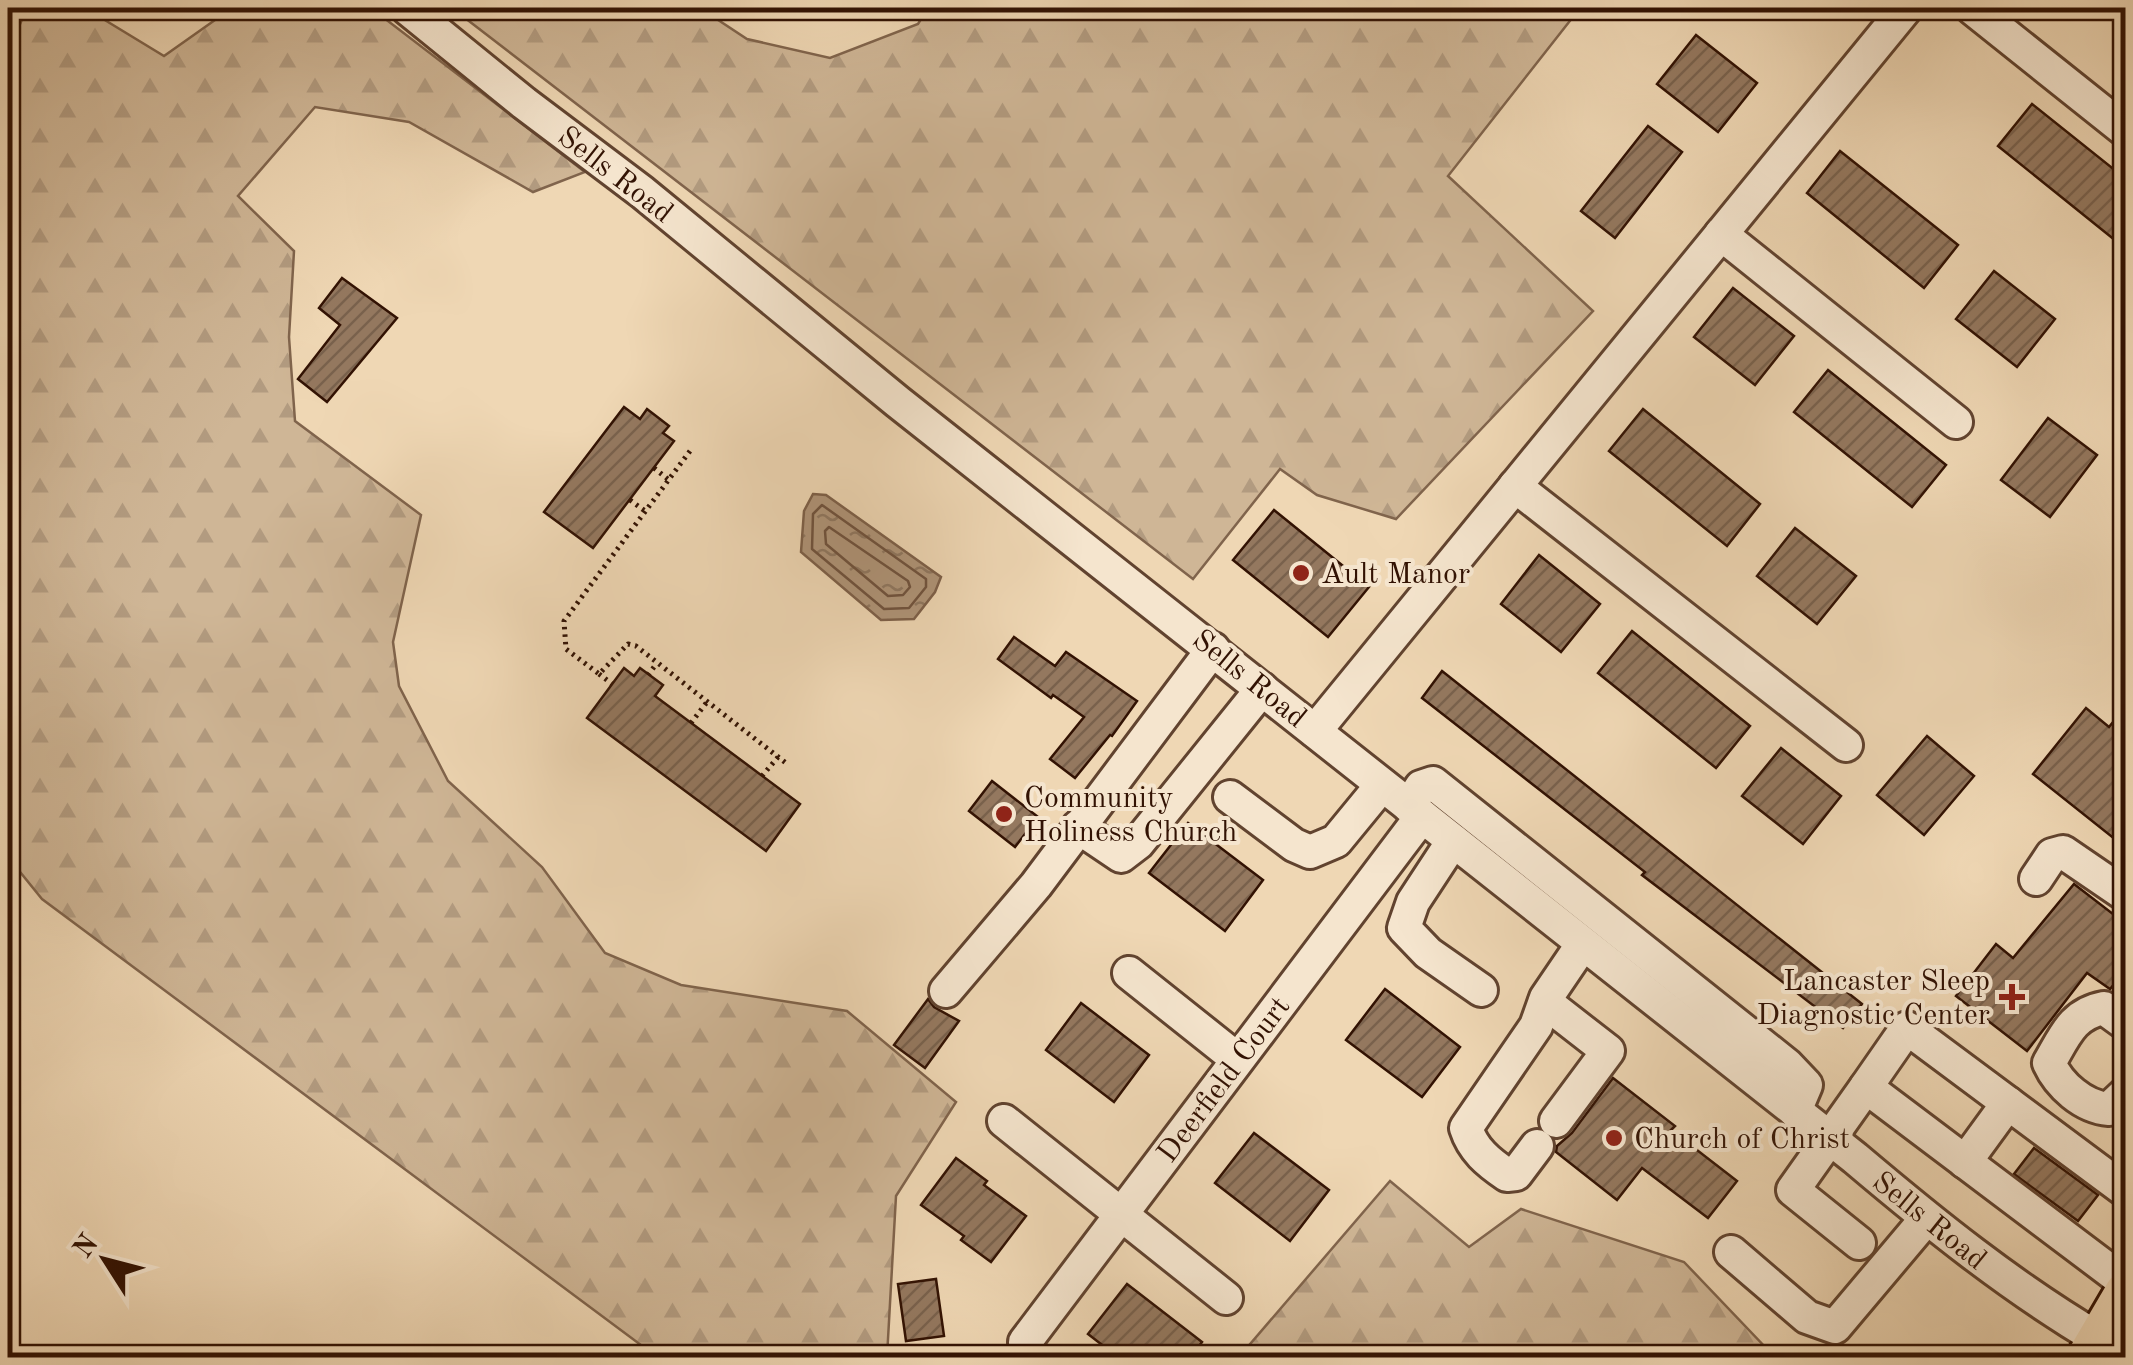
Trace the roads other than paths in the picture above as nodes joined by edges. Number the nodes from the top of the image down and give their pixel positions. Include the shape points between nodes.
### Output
1 (407, 8) edge
2 (1906, 8) edge
3 (1972, 8) edge
4 (2126, 131) edge
5 (1722, 234) junction
6 (1956, 422) dead end
7 (1516, 486) junction
8 (1213, 649) junction
9 (1262, 688) junction
10 (1315, 731) junction
11 (1846, 745) dead end
12 (1382, 784) junction
13 (1230, 796) dead end
14 (1415, 811) junction
15 (1078, 827) junction
16 (1502, 838) junction
17 (1453, 841) junction
18 (1483, 866) junction
19 (2036, 880) dead end
20 (1574, 895) junction
21 (2126, 895) edge
22 (1554, 922) junction
23 (1582, 945) junction
24 (1648, 954) junction
25 (1129, 973) dead end
26 (1630, 982) junction
27 (1481, 990) dead end
28 (946, 991) dead end
29 (1544, 1002) junction
30 (2126, 1024) edge
31 (1713, 1027) junction
32 (1237, 1058) junction
33 (1866, 1087) junction
34 (2126, 1093) edge
35 (2008, 1103) junction
36 (1004, 1121) dead end
37 (1830, 1138) junction
38 (1964, 1162) junction
39 (2126, 1191) edge
40 (1121, 1213) junction
41 (1926, 1219) junction
42 (1859, 1243) dead end
43 (1731, 1252) dead end
44 (2126, 1283) edge
45 (2126, 1294) edge
46 (1226, 1298) dead end
47 (2094, 1348) edge
48 (1025, 1350) edge

1 - 8 street, Sells Road
2 - 5 street
3 - 4 street
5 - 6 street
5 - 7 street
7 - 10 street
7 - 11 street
8 - 9 street, Sells Road
8 - 15 street
9 - 10 street, Sells Road
9 - 15 street via 1130,850 1121,856
10 - 12 street, Sells Road
12 - 13 street via 1336,841 1310,852
12 - 14 street, Sells Road
14 - 16 street via 1421,787 1434,783
14 - 17 street, Sells Road
14 - 32 street, Deerfield Court
15 - 28 street
16 - 18 street
16 - 20 street
17 - 18 street, Sells Road
17 - 27 street via 1404,928
18 - 22 street, Sells Road
19 - 21 street via 2052,855 2063,852
20 - 22 street
20 - 24 street
22 - 23 street, Sells Road
23 - 26 street, Sells Road
23 - 29 street
24 - 26 street
24 - 31 street
25 - 32 street
26 - 31 street, Sells Road
29 - 29 street via 1536,1026 1466,1128 1470,1142 1507,1175 1516,1174 1608,1051
30 - 34 street via 2104,1008 2086,1012 2049,1062 2057,1080 2095,1108 2109,1108
31 - 37 street, Sells Road
32 - 40 street, Deerfield Court
33 - 35 street via 1907,1028
33 - 37 street
33 - 38 street
35 - 38 street
35 - 39 street
36 - 40 street
37 - 41 street, Sells Road
37 - 42 street via 1793,1190
38 - 44 street
40 - 46 street
40 - 48 street, Deerfield Court
41 - 43 street via 1835,1327 1807,1316
41 - 47 street, Sells Road
45 - 47 main road

